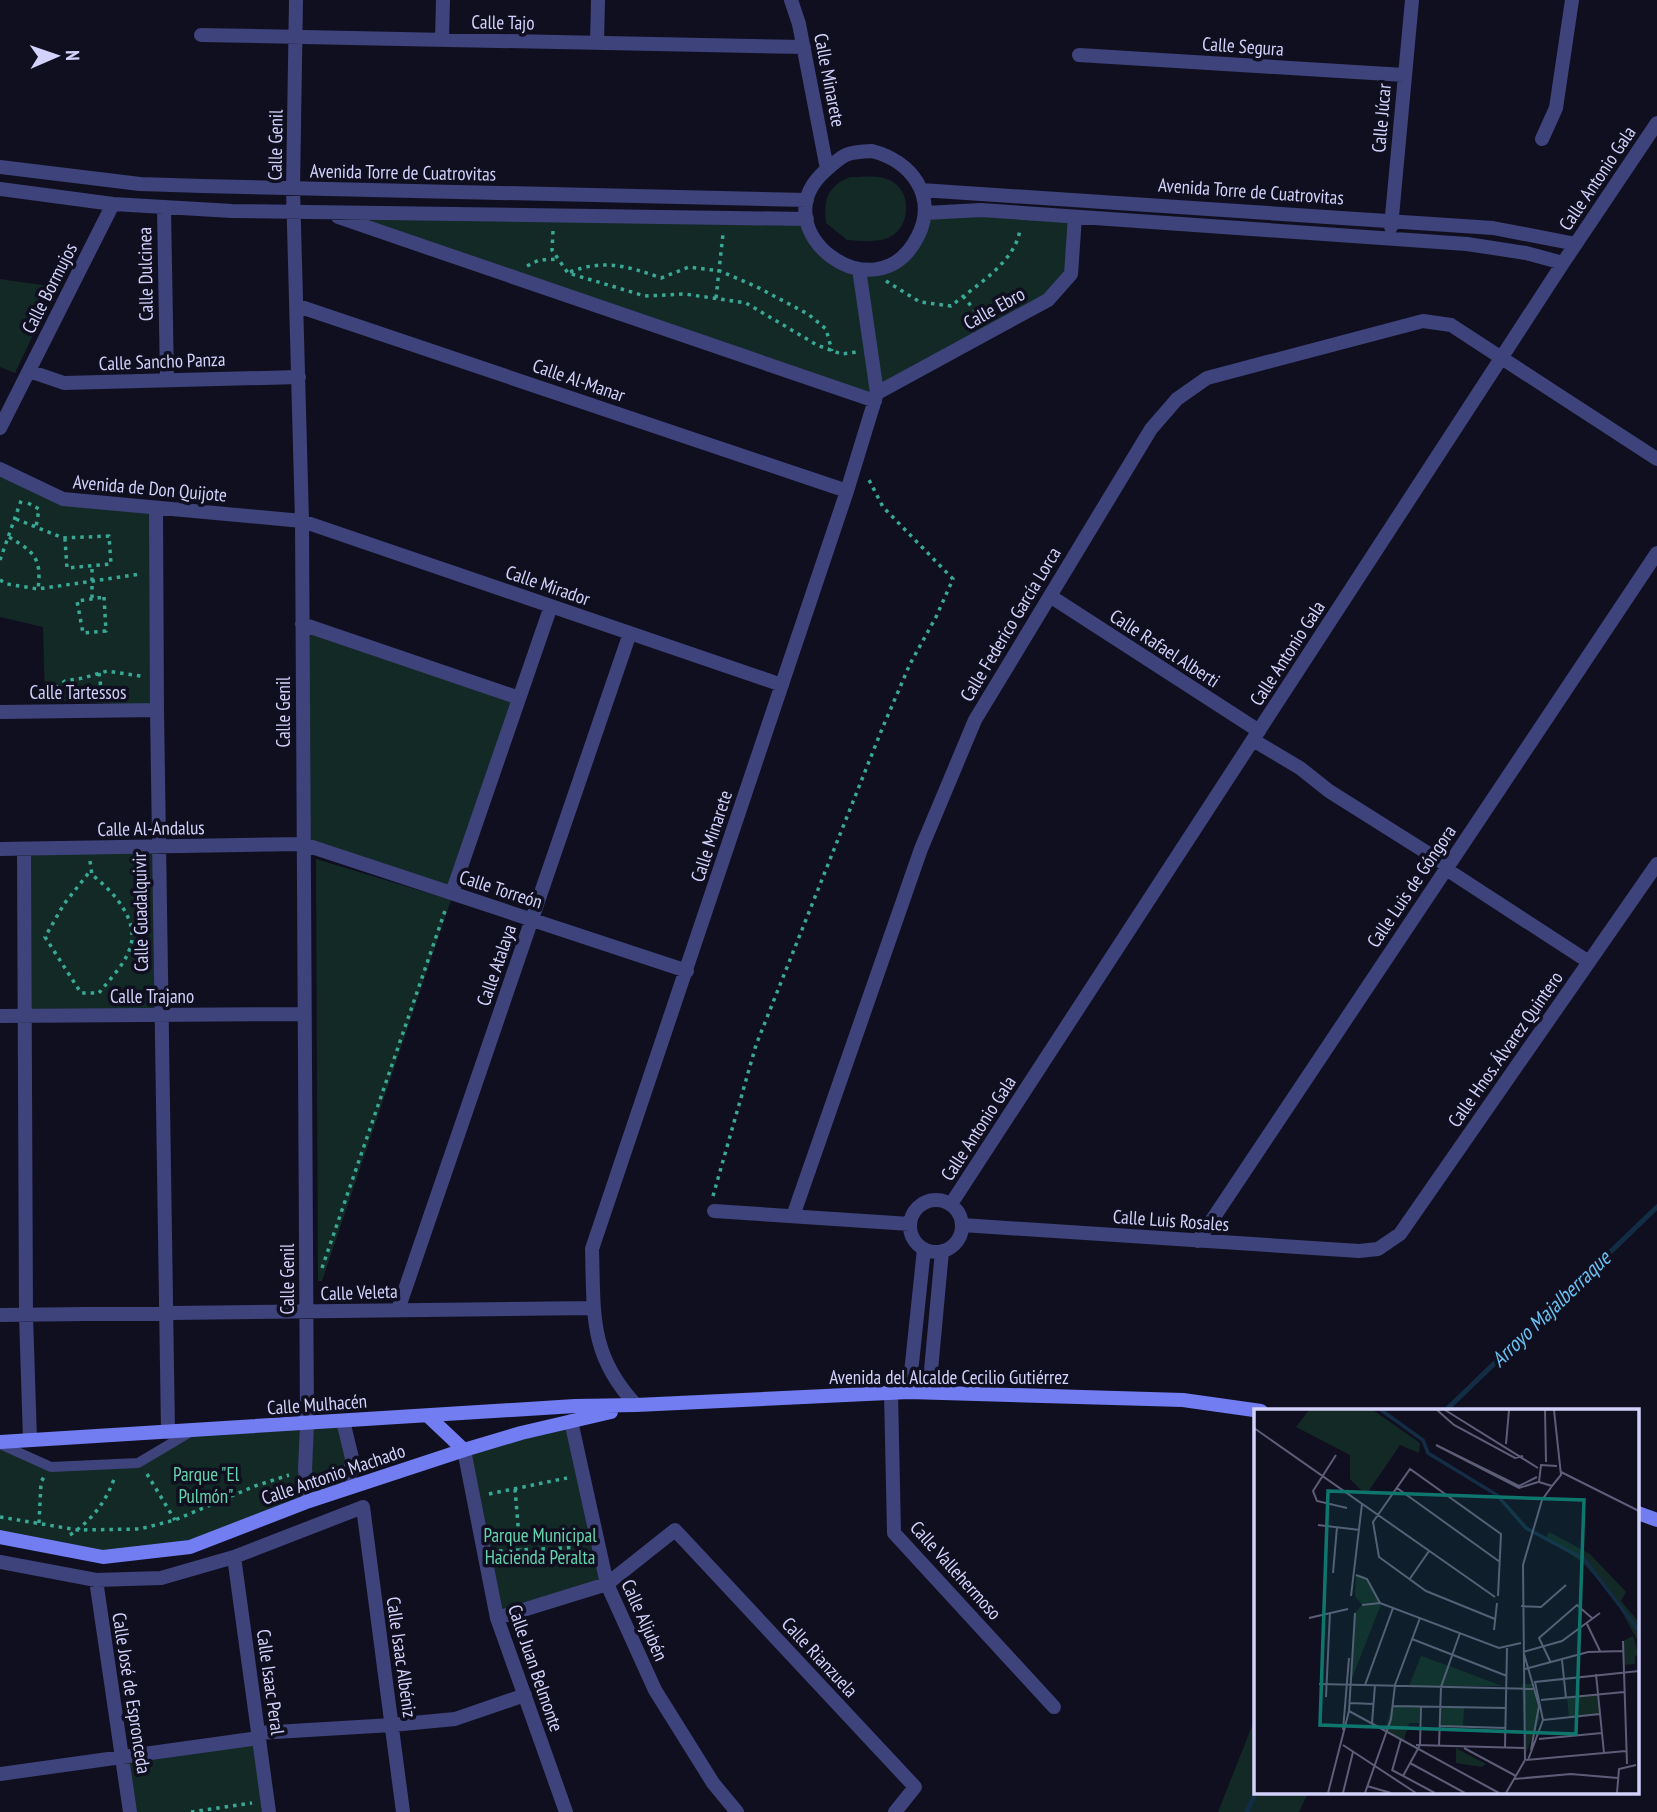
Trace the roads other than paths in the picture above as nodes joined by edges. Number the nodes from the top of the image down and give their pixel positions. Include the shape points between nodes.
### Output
1 (296, 0) edge
2 (443, 0) edge
3 (597, 0) edge
4 (791, 0) edge
5 (1412, 0) edge
6 (1572, 0) edge
7 (201, 35) dead end
8 (295, 38) junction
9 (442, 40) junction
10 (597, 43) junction
11 (804, 47) junction
12 (1079, 55) dead end
13 (1404, 75) junction
14 (1657, 123) edge
15 (1542, 139) dead end
16 (0, 167) edge
17 (827, 169) junction
18 (0, 189) edge
19 (293, 189) junction
20 (921, 190) junction
21 (807, 200) junction
22 (113, 204) junction
23 (163, 208) junction
24 (295, 212) junction
25 (324, 212) junction
26 (925, 213) junction
27 (1075, 217) junction
28 (807, 219) junction
29 (1392, 219) junction
30 (1390, 239) junction
31 (1576, 244) junction
32 (1563, 263) junction
33 (862, 269) junction
34 (298, 306) junction
35 (1501, 359) junction
36 (29, 371) junction
37 (299, 377) junction
38 (167, 380) junction
39 (876, 397) junction
40 (0, 428) edge
41 (1657, 459) edge
42 (0, 469) edge
43 (847, 491) junction
44 (156, 508) junction
45 (302, 521) junction
46 (1657, 552) edge
47 (1050, 596) junction
48 (551, 606) junction
49 (302, 624) junction
50 (630, 633) junction
51 (782, 685) junction
52 (519, 698) junction
53 (157, 710) junction
54 (0, 712) edge
55 (1256, 736) junction
56 (303, 844) junction
57 (159, 848) junction
58 (0, 849) edge
59 (24, 849) junction
60 (1657, 864) edge
61 (1447, 867) junction
62 (452, 893) junction
63 (532, 919) junction
64 (1589, 962) junction
65 (687, 971) junction
66 (304, 1014) junction
67 (0, 1016) edge
68 (25, 1016) junction
69 (161, 1016) junction
70 (951, 1204) junction
71 (714, 1211) road end
72 (793, 1216) junction
73 (910, 1224) junction
74 (962, 1224) junction
75 (1198, 1241) junction
76 (924, 1249) junction
77 (1378, 1249) joint
78 (942, 1251) junction
79 (593, 1308) junction
80 (398, 1310) junction
81 (306, 1313) junction
82 (0, 1315) edge
83 (26, 1315) junction
84 (166, 1315) junction
85 (891, 1392) junction
86 (909, 1392) junction
87 (929, 1392) junction
88 (636, 1405) junction
89 (1254, 1410) edge
90 (428, 1416) junction
91 (343, 1421) junction
92 (571, 1421) junction
93 (307, 1424) junction
94 (192, 1431) junction
95 (168, 1432) junction
96 (30, 1440) junction
97 (0, 1443) edge
98 (464, 1450) junction
99 (348, 1488) junction
100 (316, 1499) junction
101 (328, 1520) junction
102 (0, 1537) edge
103 (234, 1557) junction
104 (0, 1562) edge
105 (96, 1580) junction
106 (607, 1584) junction
107 (496, 1618) junction
108 (525, 1695) junction
109 (1054, 1707) dead end
110 (392, 1725) junction
111 (258, 1735) junction
112 (123, 1759) junction
113 (0, 1774) edge
114 (269, 1807) edge
115 (130, 1812) edge
116 (402, 1812) edge
117 (566, 1812) edge
118 (737, 1812) edge
119 (895, 1812) edge

1 - 8 street, Calle Genil
2 - 9 street
3 - 10 street
4 - 11 street, Calle Minarete
5 - 13 street, Calle Júcar
6 - 15 street via 1556,108
7 - 8 street, Calle Tajo
8 - 9 street, Calle Tajo
8 - 19 street, Calle Genil
9 - 10 street, Calle Tajo
10 - 11 street, Calle Tajo
11 - 17 street, Calle Minarete
12 - 13 street, Calle Segura
13 - 29 street, Calle Júcar
14 - 31 street, Calle Antonio Gala
16 - 19 street, Avenida Torre de Cuatrovitas via 140,184
17 - 20 street via 840,156 872,151 902,164
17 - 21 street via 814,181
18 - 22 street
19 - 21 street, Avenida Torre de Cuatrovitas
19 - 24 street, Calle Genil
20 - 26 street
20 - 29 street, Avenida Torre de Cuatrovitas
21 - 28 street
22 - 23 street
22 - 36 street, Calle Bormujos
23 - 24 street
23 - 38 street, Calle Dulcinea
24 - 25 street
24 - 34 street, Calle Genil
25 - 28 street
25 - 39 street
26 - 27 street, Avenida Torre de Cuatrovitas via 981,210
26 - 33 street via 922,229 904,256 887,266
27 - 30 street, Avenida Torre de Cuatrovitas
27 - 39 street, Calle Ebro via 1071,274 1048,300
28 - 33 street via 819,247 830,258
29 - 30 street, Calle Júcar
29 - 31 street, Avenida Torre de Cuatrovitas via 1493,228
30 - 32 street, Avenida Torre de Cuatrovitas via 1466,244
31 - 32 street, Calle Antonio Gala
32 - 35 street, Calle Antonio Gala
33 - 39 street, Calle Minarete
34 - 37 street, Calle Genil
34 - 43 street, Calle Al-Manar
35 - 41 street, Calle Federico García Lorca
35 - 47 street, Calle Federico García Lorca via 1451,325 1423,321 1207,378 1177,399 1151,429
35 - 55 street, Calle Antonio Gala
36 - 38 street, Calle Sancho Panza via 64,383
36 - 40 street, Calle Bormujos
37 - 38 street, Calle Sancho Panza
37 - 45 street, Calle Genil
39 - 43 street, Calle Minarete
42 - 44 street, Avenida de Don Quijote via 63,499
43 - 51 street, Calle Minarete
44 - 45 street, Avenida de Don Quijote
44 - 53 street, Calle Guadalquivir
45 - 48 street, Calle Mirador
45 - 49 street, Calle Genil
46 - 61 street, Calle Luis de Góngora
47 - 55 street, Calle Rafael Alberti
47 - 72 street, Calle Federico García Lorca via 975,720 921,849
48 - 50 street, Calle Mirador
48 - 52 street
49 - 52 street
49 - 56 street, Calle Genil
50 - 51 street, Calle Mirador
50 - 63 street, Calle Atalaya
51 - 65 street, Calle Minarete
52 - 62 street
53 - 54 street, Calle Tartessos
53 - 57 street, Calle Guadalquivir
55 - 61 street, Calle Rafael Alberti via 1329,791
55 - 70 street, Calle Antonio Gala
56 - 57 street, Calle Al-Andalus
56 - 62 street, Calle Torreón
56 - 66 street, Calle Genil
57 - 59 street, Calle Al-Andalus
57 - 69 street, Calle Guadalquivir
58 - 59 street, Calle Al-Andalus
59 - 68 street
60 - 64 street, Calle Hnos. Álvarez Quintero
61 - 64 street, Calle Rafael Alberti
61 - 75 street, Calle Luis de Góngora
62 - 63 street, Calle Torreón
63 - 65 street, Calle Torreón
63 - 80 street, Calle Atalaya
64 - 77 street, Calle Hnos. Álvarez Quintero via 1400,1234
65 - 79 street, Calle Minarete via 592,1249
66 - 69 street, Calle Trajano
66 - 81 street, Calle Genil
67 - 68 street, Calle Trajano
68 - 69 street, Calle Trajano
68 - 83 street
69 - 84 street, Calle Guadalquivir
70 - 73 street via 929,1200 916,1209
70 - 74 street
71 - 72 street
72 - 73 street
73 - 76 street
74 - 75 street, Calle Luis Rosales
74 - 78 street via 957,1242
75 - 77 street, Calle Luis Rosales
76 - 78 street
76 - 86 street
78 - 87 street
79 - 80 street, Calle Veleta
79 - 88 street, Calle Minarete via 607,1368
80 - 81 street, Calle Veleta
81 - 84 street, Calle Veleta
81 - 93 street, Calle Genil
82 - 83 street, Calle Veleta
83 - 84 street, Calle Veleta
83 - 96 street
84 - 95 street, Calle Guadalquivir
85 - 86 street, Avenida del Alcalde Cecilio Gutiérrez
85 - 88 street, Avenida del Alcalde Cecilio Gutiérrez
85 - 109 street, Calle Vallehermoso via 894,1533
86 - 87 street, Avenida del Alcalde Cecilio Gutiérrez
87 - 89 street, Avenida del Alcalde Cecilio Gutiérrez via 1183,1400
88 - 90 street, Calle Mulhacén
88 - 92 street, Calle Antonio Machado
90 - 91 street, Calle Mulhacén
90 - 98 street
91 - 93 street, Calle Mulhacén
91 - 99 street via 352,1458
92 - 98 street, Calle Antonio Machado
92 - 106 street, Calle Aljubén
93 - 94 street, Calle Mulhacén
93 - 100 street, Calle Genil via 305,1470
94 - 95 street, Calle Mulhacén
94 - 97 lane via 138,1463 51,1467
95 - 96 street, Calle Mulhacén
96 - 97 street, Calle Mulhacén
98 - 99 street, Calle Antonio Machado
98 - 107 street, Calle Juan Belmonte
99 - 100 street, Calle Antonio Machado
100 - 101 street, Calle Genil
100 - 102 street, Calle Antonio Machado via 190,1547 103,1557
101 - 103 street
101 - 110 street, Calle Isaac Albéniz via 363,1507
103 - 105 street via 161,1578
103 - 111 street, Calle Isaac Peral
104 - 105 street
105 - 112 street, Calle José de Espronceda
106 - 107 street
106 - 118 street, Calle Aljubén via 654,1690 713,1783
106 - 119 street, Calle Rianzuela via 675,1530 915,1787
107 - 108 street, Calle Juan Belmonte
108 - 110 street via 455,1718
108 - 117 street, Calle Juan Belmonte
110 - 111 street
110 - 116 street, Calle Isaac Albéniz
111 - 112 street
111 - 114 street, Calle Isaac Peral
112 - 113 street
112 - 115 street, Calle José de Espronceda

